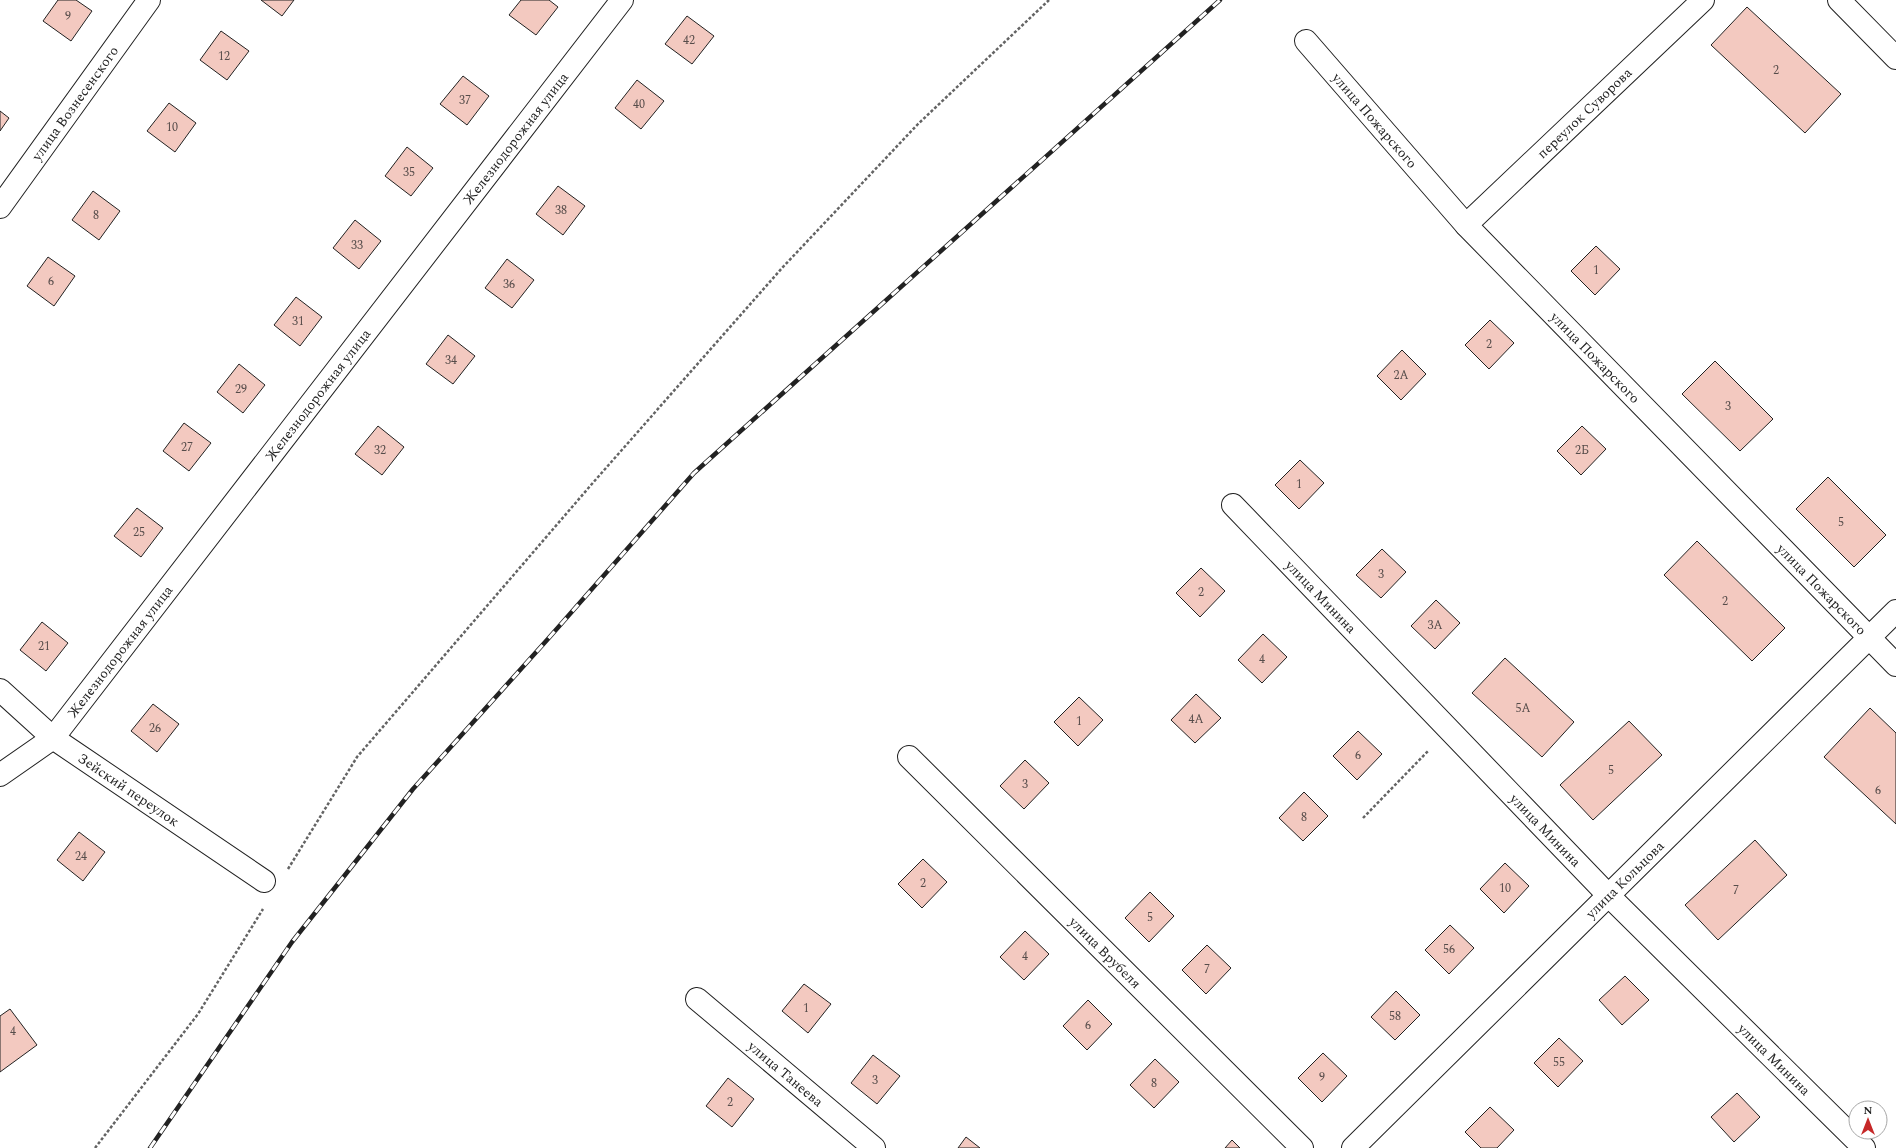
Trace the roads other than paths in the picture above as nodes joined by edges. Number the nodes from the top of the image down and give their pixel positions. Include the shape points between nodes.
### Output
1 (149, 0) edge
2 (622, 0) edge
3 (1702, 0) edge
4 (1839, 0) edge
5 (1306, 41) dead end
6 (1896, 58) edge
7 (0, 207) edge
8 (1466, 225) junction
9 (1233, 506) dead end
10 (1896, 611) edge
11 (1870, 638) junction
12 (1896, 665) edge
13 (0, 690) edge
14 (54, 738) junction
15 (909, 757) dead end
16 (0, 775) edge
17 (264, 881) dead end
18 (1609, 896) junction
19 (697, 999) dead end
20 (874, 1148) edge
21 (1302, 1148) edge
22 (1353, 1148) edge
23 (1864, 1148) edge

1 - 7 street, улица Вознесенского
2 - 14 street, Железнодорожная улица
3 - 8 street, переулок Суворова
4 - 6 street
5 - 8 street, улица Пожарского
8 - 11 street, улица Пожарского
9 - 18 street, улица Минина
10 - 11 street, улица Кольцова
11 - 12 street, улица Пожарского
11 - 18 street, улица Кольцова
13 - 14 street, Зейский переулок
14 - 16 street, Железнодорожная улица
14 - 17 street, Зейский переулок
15 - 21 street, улица Врубеля
18 - 22 street, улица Кольцова
18 - 23 street, улица Минина
19 - 20 street, улица Танеева

